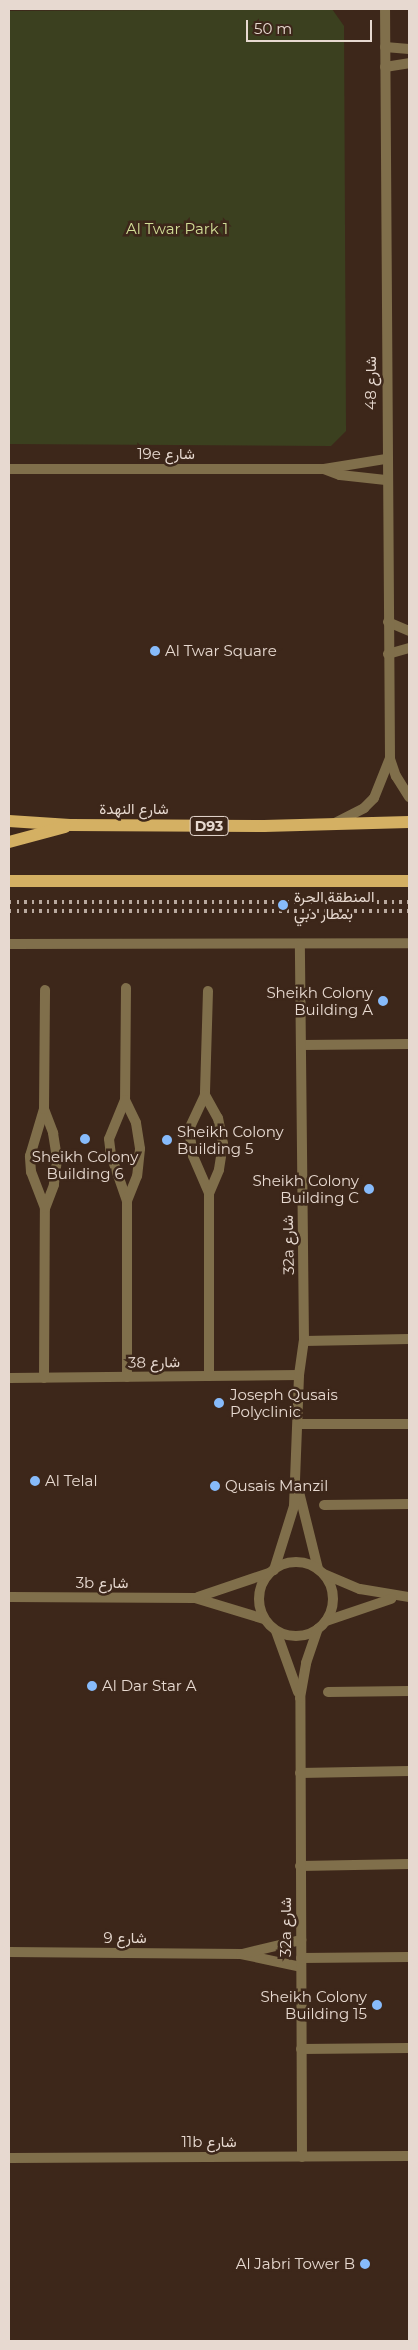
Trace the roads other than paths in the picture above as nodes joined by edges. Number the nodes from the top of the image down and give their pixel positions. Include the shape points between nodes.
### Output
1 (385, 9) edge
2 (385, 47) junction
3 (409, 48) edge
4 (409, 63) edge
5 (385, 67) junction
6 (386, 460) junction
7 (9, 469) edge
8 (324, 469) junction
9 (386, 480) junction
10 (388, 622) junction
11 (409, 631) edge
12 (409, 648) edge
13 (388, 654) junction
14 (390, 758) junction
15 (409, 797) edge
16 (9, 821) edge
17 (409, 822) edge
18 (333, 824) junction
19 (70, 825) junction
20 (9, 842) edge
21 (9, 881) edge
22 (409, 881) edge
23 (409, 943) edge
24 (9, 944) edge
25 (300, 945) junction
26 (126, 988) dead end
27 (45, 990) dead end
28 (208, 991) dead end
29 (409, 1044) edge
30 (302, 1045) junction
31 (205, 1095) junction
32 (125, 1100) junction
33 (44, 1109) junction
34 (209, 1193) junction
35 (127, 1201) junction
36 (45, 1208) junction
37 (409, 1339) edge
38 (304, 1341) junction
39 (299, 1375) junction
40 (209, 1376) junction
41 (127, 1377) junction
42 (9, 1378) edge
43 (44, 1378) junction
44 (299, 1424) junction
45 (409, 1424) edge
46 (297, 1484) junction
47 (409, 1504) edge
48 (324, 1505) dead end
49 (272, 1571) junction
50 (321, 1572) junction
51 (9, 1597) edge
52 (404, 1597) edge
53 (194, 1598) junction
54 (264, 1619) junction
55 (326, 1621) junction
56 (318, 1629) junction
57 (276, 1631) junction
58 (409, 1691) edge
59 (328, 1692) dead end
60 (300, 1698) junction
61 (409, 1771) edge
62 (300, 1773) junction
63 (409, 1864) edge
64 (300, 1866) junction
65 (301, 1940) junction
66 (9, 1952) edge
67 (241, 1954) junction
68 (409, 1957) edge
69 (301, 1963) junction
70 (409, 2048) edge
71 (301, 2049) junction
72 (302, 2156) junction
73 (409, 2156) edge
74 (9, 2158) edge

1 - 2 street, شارع 48
2 - 3 street
2 - 5 street, شارع 48
4 - 5 street
5 - 6 street, شارع 48
6 - 8 street, 19e شارع
6 - 9 street, شارع 48
7 - 8 street, 19e شارع
8 - 9 street, 19e شارع via 340,475
9 - 10 street, شارع 48
10 - 11 street
10 - 13 street, شارع 48
12 - 13 street
13 - 14 street, شارع 48
14 - 15 street, شارع 48
14 - 18 street, شارع 48 via 374,798 364,808
16 - 19 main road, شارع النهدة / D93
17 - 18 main road, شارع النهدة / D93
18 - 19 main road, شارع النهدة / D93
19 - 20 main road
21 - 22 main road
23 - 25 street
24 - 25 street
25 - 30 street, 32a شارع
26 - 32 street
27 - 33 street
28 - 31 street
29 - 30 street
30 - 38 street, 32a شارع
31 - 34 street via 218,1118 222,1144 219,1170
31 - 34 street via 191,1122 189,1138
32 - 35 street via 136,1123 140,1149 137,1176
32 - 35 street via 109,1139 113,1164
33 - 36 street via 54,1133 57,1159 54,1185
33 - 36 street via 30,1156 32,1172
34 - 40 street
35 - 41 street
36 - 43 street
37 - 38 street
38 - 39 street, 32a شارع
39 - 40 street, شارع 38
39 - 44 street, 32a شارع
40 - 41 street, شارع 38
41 - 43 street, شارع 38
42 - 43 street, شارع 38
44 - 45 street
44 - 46 street, 32a شارع
46 - 49 street, 32a شارع via 289,1528
46 - 50 street, 32a شارع
47 - 48 street
49 - 50 street via 291,1562
49 - 53 street, 3b شارع
49 - 54 street via 259,1595
50 - 52 street via 360,1589
50 - 55 street via 333,1597
51 - 53 street, 3b شارع
52 - 55 street via 354,1609
53 - 54 street, 3b شارع
54 - 57 street
55 - 56 street
56 - 57 street via 305,1636 290,1636
56 - 60 street, 32a شارع via 306,1663
57 - 60 street, 32a شارع
58 - 59 street
60 - 62 street, 32a شارع
61 - 62 street
62 - 64 street, 32a شارع
63 - 64 street
64 - 65 street, 32a شارع
65 - 67 street, شارع 9
65 - 69 street, 32a شارع
66 - 67 street, شارع 9
67 - 69 street, شارع 9
68 - 69 street, شارع 9
69 - 71 street, 32a شارع
70 - 71 street
71 - 72 street, 32a شارع
72 - 73 street, 11b شارع
72 - 74 street, 11b شارع

